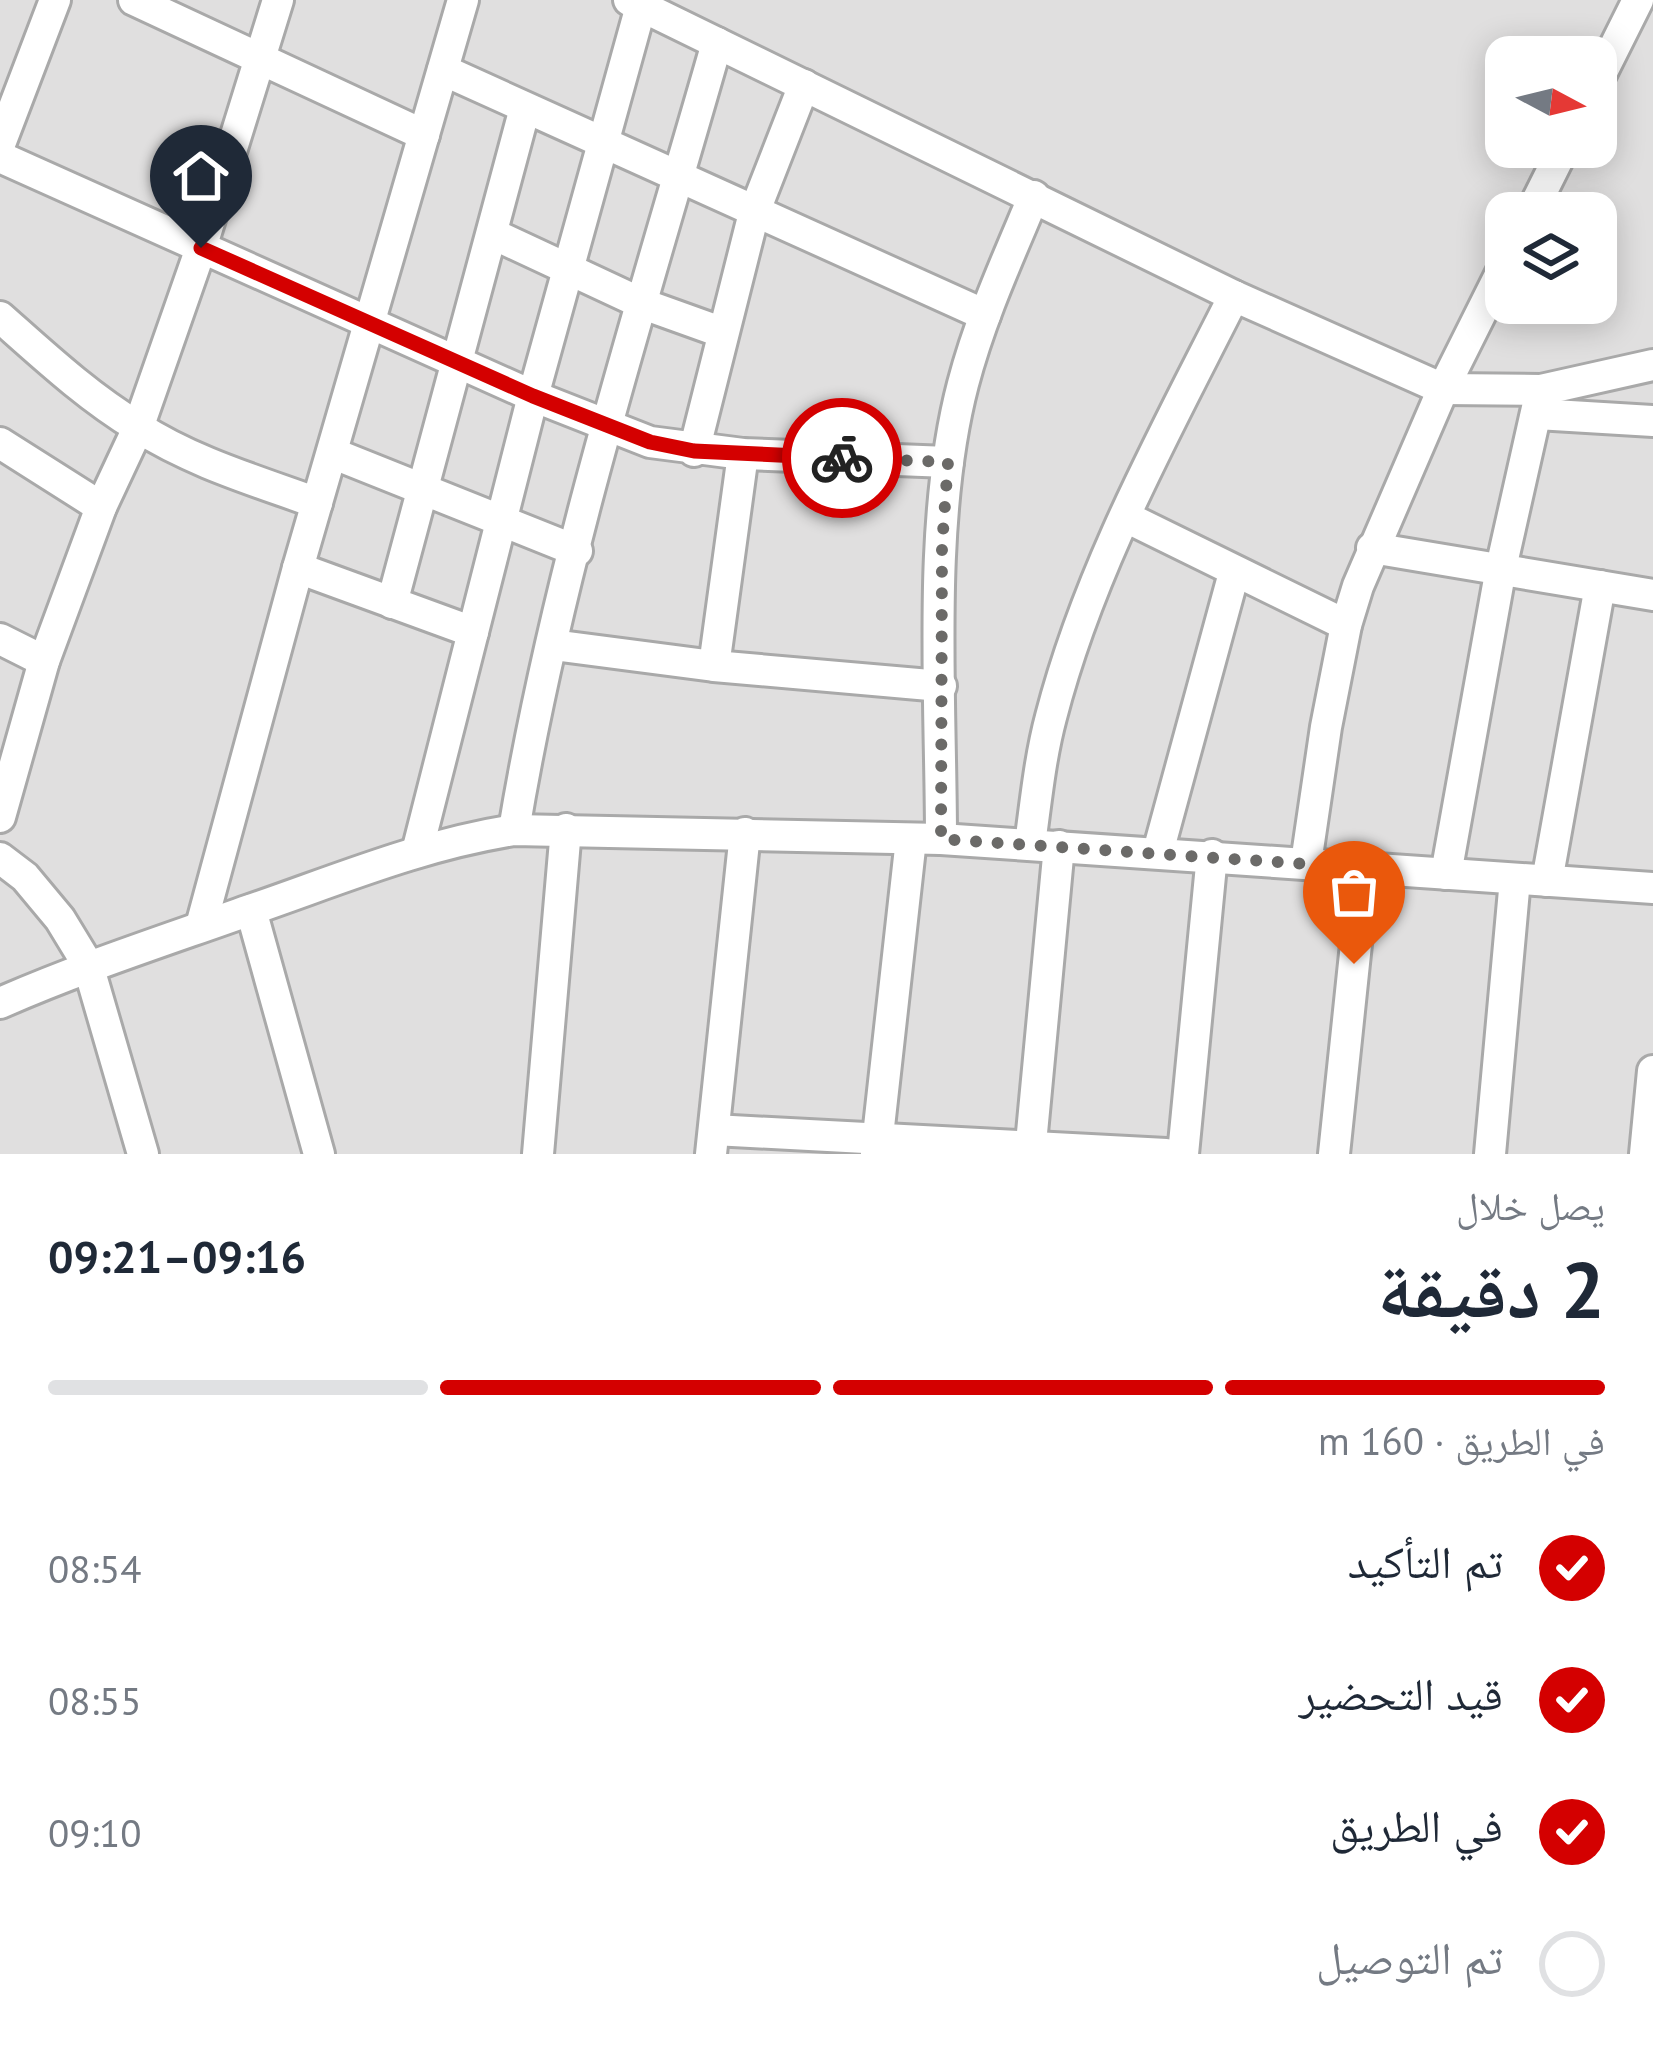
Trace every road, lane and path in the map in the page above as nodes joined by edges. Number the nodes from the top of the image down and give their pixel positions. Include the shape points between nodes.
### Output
1 (56, 0) edge
2 (134, 0) edge
3 (278, 0) edge
4 (463, 0) edge
5 (1638, 0) edge
6 (635, 3) edge
7 (1617, 42) edge
8 (717, 43) junction
9 (261, 59) junction
10 (442, 70) junction
11 (804, 85) junction
12 (525, 108) junction
13 (424, 135) junction
14 (0, 144) edge
15 (602, 144) junction
16 (0, 157) edge
17 (679, 178) junction
18 (1034, 196) junction
19 (754, 213) junction
20 (493, 234) junction
21 (201, 248) junction
22 (568, 269) junction
23 (1234, 296) junction
24 (643, 304) junction
25 (1485, 305) edge
26 (985, 315) junction
27 (0, 317) edge
28 (370, 324) junction
29 (721, 332) junction
30 (459, 364) junction
31 (1653, 365) edge
32 (1443, 388) junction
33 (533, 396) junction
34 (1539, 402) junction
35 (1653, 422) edge
36 (138, 428) junction
37 (608, 428) junction
38 (0, 443) edge
39 (694, 451) junction
40 (332, 453) junction
41 (743, 454) junction
42 (948, 462) junction
43 (424, 490) junction
44 (317, 503) junction
45 (101, 507) junction
46 (1126, 517) junction
47 (501, 521) junction
48 (1372, 548) junction
49 (577, 551) junction
50 (298, 568) junction
51 (1501, 568) junction
52 (1234, 572) junction
53 (1600, 586) junction
54 (1653, 595) edge
55 (392, 603) junction
56 (1346, 625) junction
57 (473, 632) junction
58 (0, 639) edge
59 (553, 645) junction
60 (44, 661) junction
61 (714, 666) junction
62 (940, 686) junction
63 (0, 817) edge
64 (566, 829) junction
65 (514, 830) junction
66 (745, 833) junction
67 (926, 839) junction
68 (1045, 845) junction
69 (417, 851) junction
70 (1158, 852) junction
71 (1212, 855) junction
72 (0, 858) edge
73 (1306, 863) junction
74 (1364, 868) junction
75 (1446, 874) junction
76 (1531, 880) junction
77 (1653, 888) edge
78 (251, 910) junction
79 (201, 926) junction
80 (88, 964) junction
81 (0, 1003) edge
82 (1653, 1072) edge
83 (713, 1142) edge
84 (877, 1148) edge
85 (1030, 1151) edge
86 (143, 1154) edge
87 (319, 1154) edge
88 (538, 1154) edge
89 (1166, 1154) edge
90 (1183, 1154) edge
91 (1334, 1154) edge
92 (1490, 1154) edge
93 (1645, 1154) edge

1 - 14 street
2 - 9 street
3 - 9 street
4 - 10 street
5 - 7 street
6 - 8 street
6 - 15 street
8 - 11 street
8 - 17 street
9 - 13 street
9 - 21 street
10 - 12 street
10 - 13 street
11 - 18 street
11 - 19 street
12 - 15 street
12 - 20 street
13 - 28 street
15 - 17 street
15 - 22 street
16 - 21 street
17 - 19 street
17 - 24 street
18 - 23 street
18 - 26 street
19 - 26 street
19 - 29 street
20 - 22 street
20 - 30 street
21 - 28 street
21 - 36 street
22 - 24 street
22 - 33 street
23 - 32 street
23 - 46 street
24 - 29 street
24 - 37 street
25 - 32 street
26 - 42 street
27 - 36 street
28 - 30 street
28 - 40 street
29 - 39 street
30 - 33 street
30 - 43 street
31 - 34 street
32 - 34 street
32 - 48 street
33 - 37 street
33 - 47 street
34 - 35 street
34 - 51 street
36 - 44 street
36 - 45 street
37 - 39 street
37 - 49 street
38 - 45 street
39 - 41 street
40 - 43 street
40 - 44 street
41 - 42 street
41 - 61 street
42 - 62 street
43 - 47 street
43 - 55 street
44 - 50 street
45 - 60 street
46 - 52 street
46 - 68 street via 1050,720
47 - 49 street
47 - 57 street
48 - 51 street
48 - 56 street
49 - 59 street
50 - 55 street
50 - 79 street
51 - 53 street
51 - 75 street
52 - 56 street
52 - 70 street
53 - 54 street
53 - 76 street
55 - 57 street
56 - 73 street
57 - 69 street
58 - 60 street
59 - 61 street
59 - 65 street
60 - 63 street
61 - 62 street
62 - 67 street
64 - 65 street
64 - 66 street
64 - 88 street
65 - 69 street
66 - 67 street
66 - 83 street
67 - 68 street
67 - 84 street
68 - 70 street
68 - 85 street
69 - 78 street
70 - 71 street
71 - 73 street
71 - 90 street
72 - 80 street via 60,919
73 - 74 street
74 - 75 street
74 - 91 street
75 - 76 street
76 - 77 street
76 - 92 street
78 - 79 street
78 - 87 street
79 - 80 street
80 - 81 street
80 - 86 street
82 - 93 street
83 - 84 street
84 - 85 street
85 - 89 street

